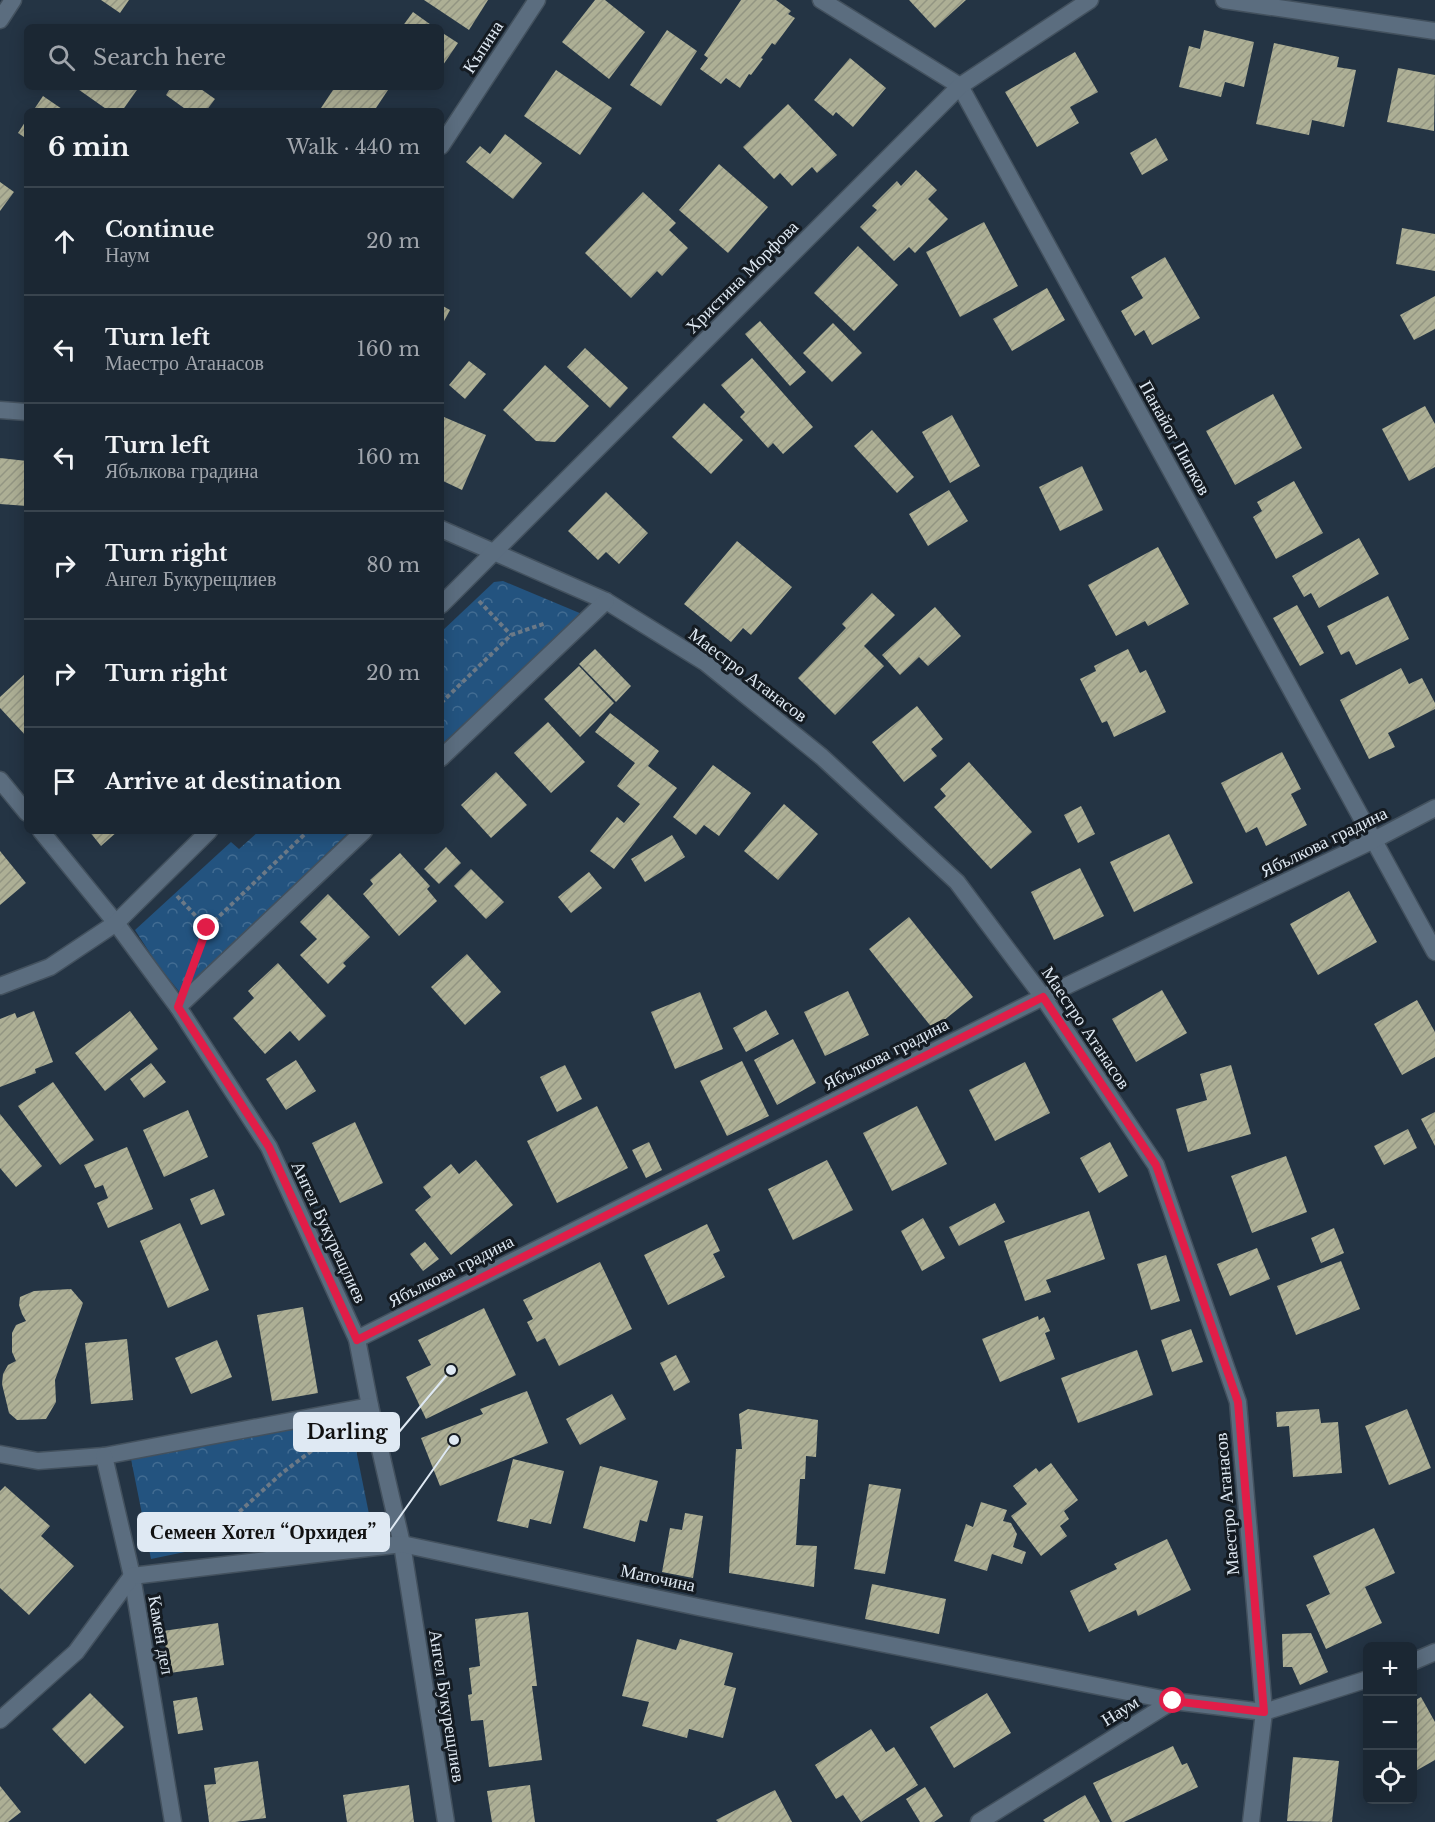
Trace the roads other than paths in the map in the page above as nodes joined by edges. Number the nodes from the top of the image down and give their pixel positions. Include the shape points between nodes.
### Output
1 (13, 0) edge
2 (537, 0) edge
3 (821, 0) edge
4 (1090, 0) edge
5 (1224, 0) edge
6 (0, 20) edge
7 (1435, 31) edge
8 (960, 86) junction
9 (444, 141) edge
10 (0, 410) edge
11 (24, 412) edge
12 (444, 530) edge
13 (495, 553) junction
14 (606, 601) junction
15 (444, 602) edge
16 (444, 755) edge
17 (0, 780) edge
18 (1435, 808) edge
19 (24, 809) edge
20 (43, 834) edge
21 (206, 834) edge
22 (361, 834) edge
23 (1374, 840) junction
24 (116, 922) junction
25 (1435, 952) edge
26 (0, 986) edge
27 (1043, 997) junction
28 (178, 1007) junction
29 (357, 1340) junction
30 (370, 1406) junction
31 (0, 1454) edge
32 (104, 1456) junction
33 (402, 1544) junction
34 (132, 1576) junction
35 (1435, 1652) edge
36 (1417, 1660) edge
37 (1363, 1681) edge
38 (1173, 1701) junction
39 (1264, 1712) junction
40 (0, 1720) edge
41 (173, 1822) edge
42 (446, 1822) edge
43 (979, 1822) edge
44 (1251, 1822) edge

1 - 6 street
2 - 9 street, Къпина
3 - 8 street, Панайот Пипков
4 - 8 street, Христина Морфова
5 - 7 street
8 - 13 street, Христина Морфова
8 - 23 street, Панайот Пипков
10 - 11 street
12 - 13 street, Маестро Атанасов
13 - 14 street, Маестро Атанасов
13 - 15 street, Христина Морфова
14 - 16 street
14 - 27 street, Маестро Атанасов via 706,663 822,757 957,882
17 - 19 street
18 - 23 street, Ябълкова градина
20 - 24 street, Ангел Букурещлиев
21 - 24 street
22 - 28 street
23 - 25 street, Панайот Пипков
23 - 27 street, Ябълкова градина
24 - 26 street via 50,967
24 - 28 street, Ангел Букурещлиев
27 - 29 street, Ябълкова градина
27 - 39 street, Маестро Атанасов via 1156,1165 1238,1402
28 - 29 street, Ангел Букурещлиев via 269,1147
29 - 30 street, Ангел Букурещлиев
30 - 32 street
30 - 33 street, Ангел Букурещлиев
31 - 32 street via 38,1461
32 - 34 street, Камен дел
33 - 34 street, Маточина
33 - 38 street, Маточина
33 - 42 street, Ангел Букурещлиев
34 - 40 street via 76,1652
34 - 41 street, Камен дел
35 - 36 street
37 - 39 street
38 - 39 street
38 - 43 street, Наум
39 - 44 street, Маестро Атанасов

